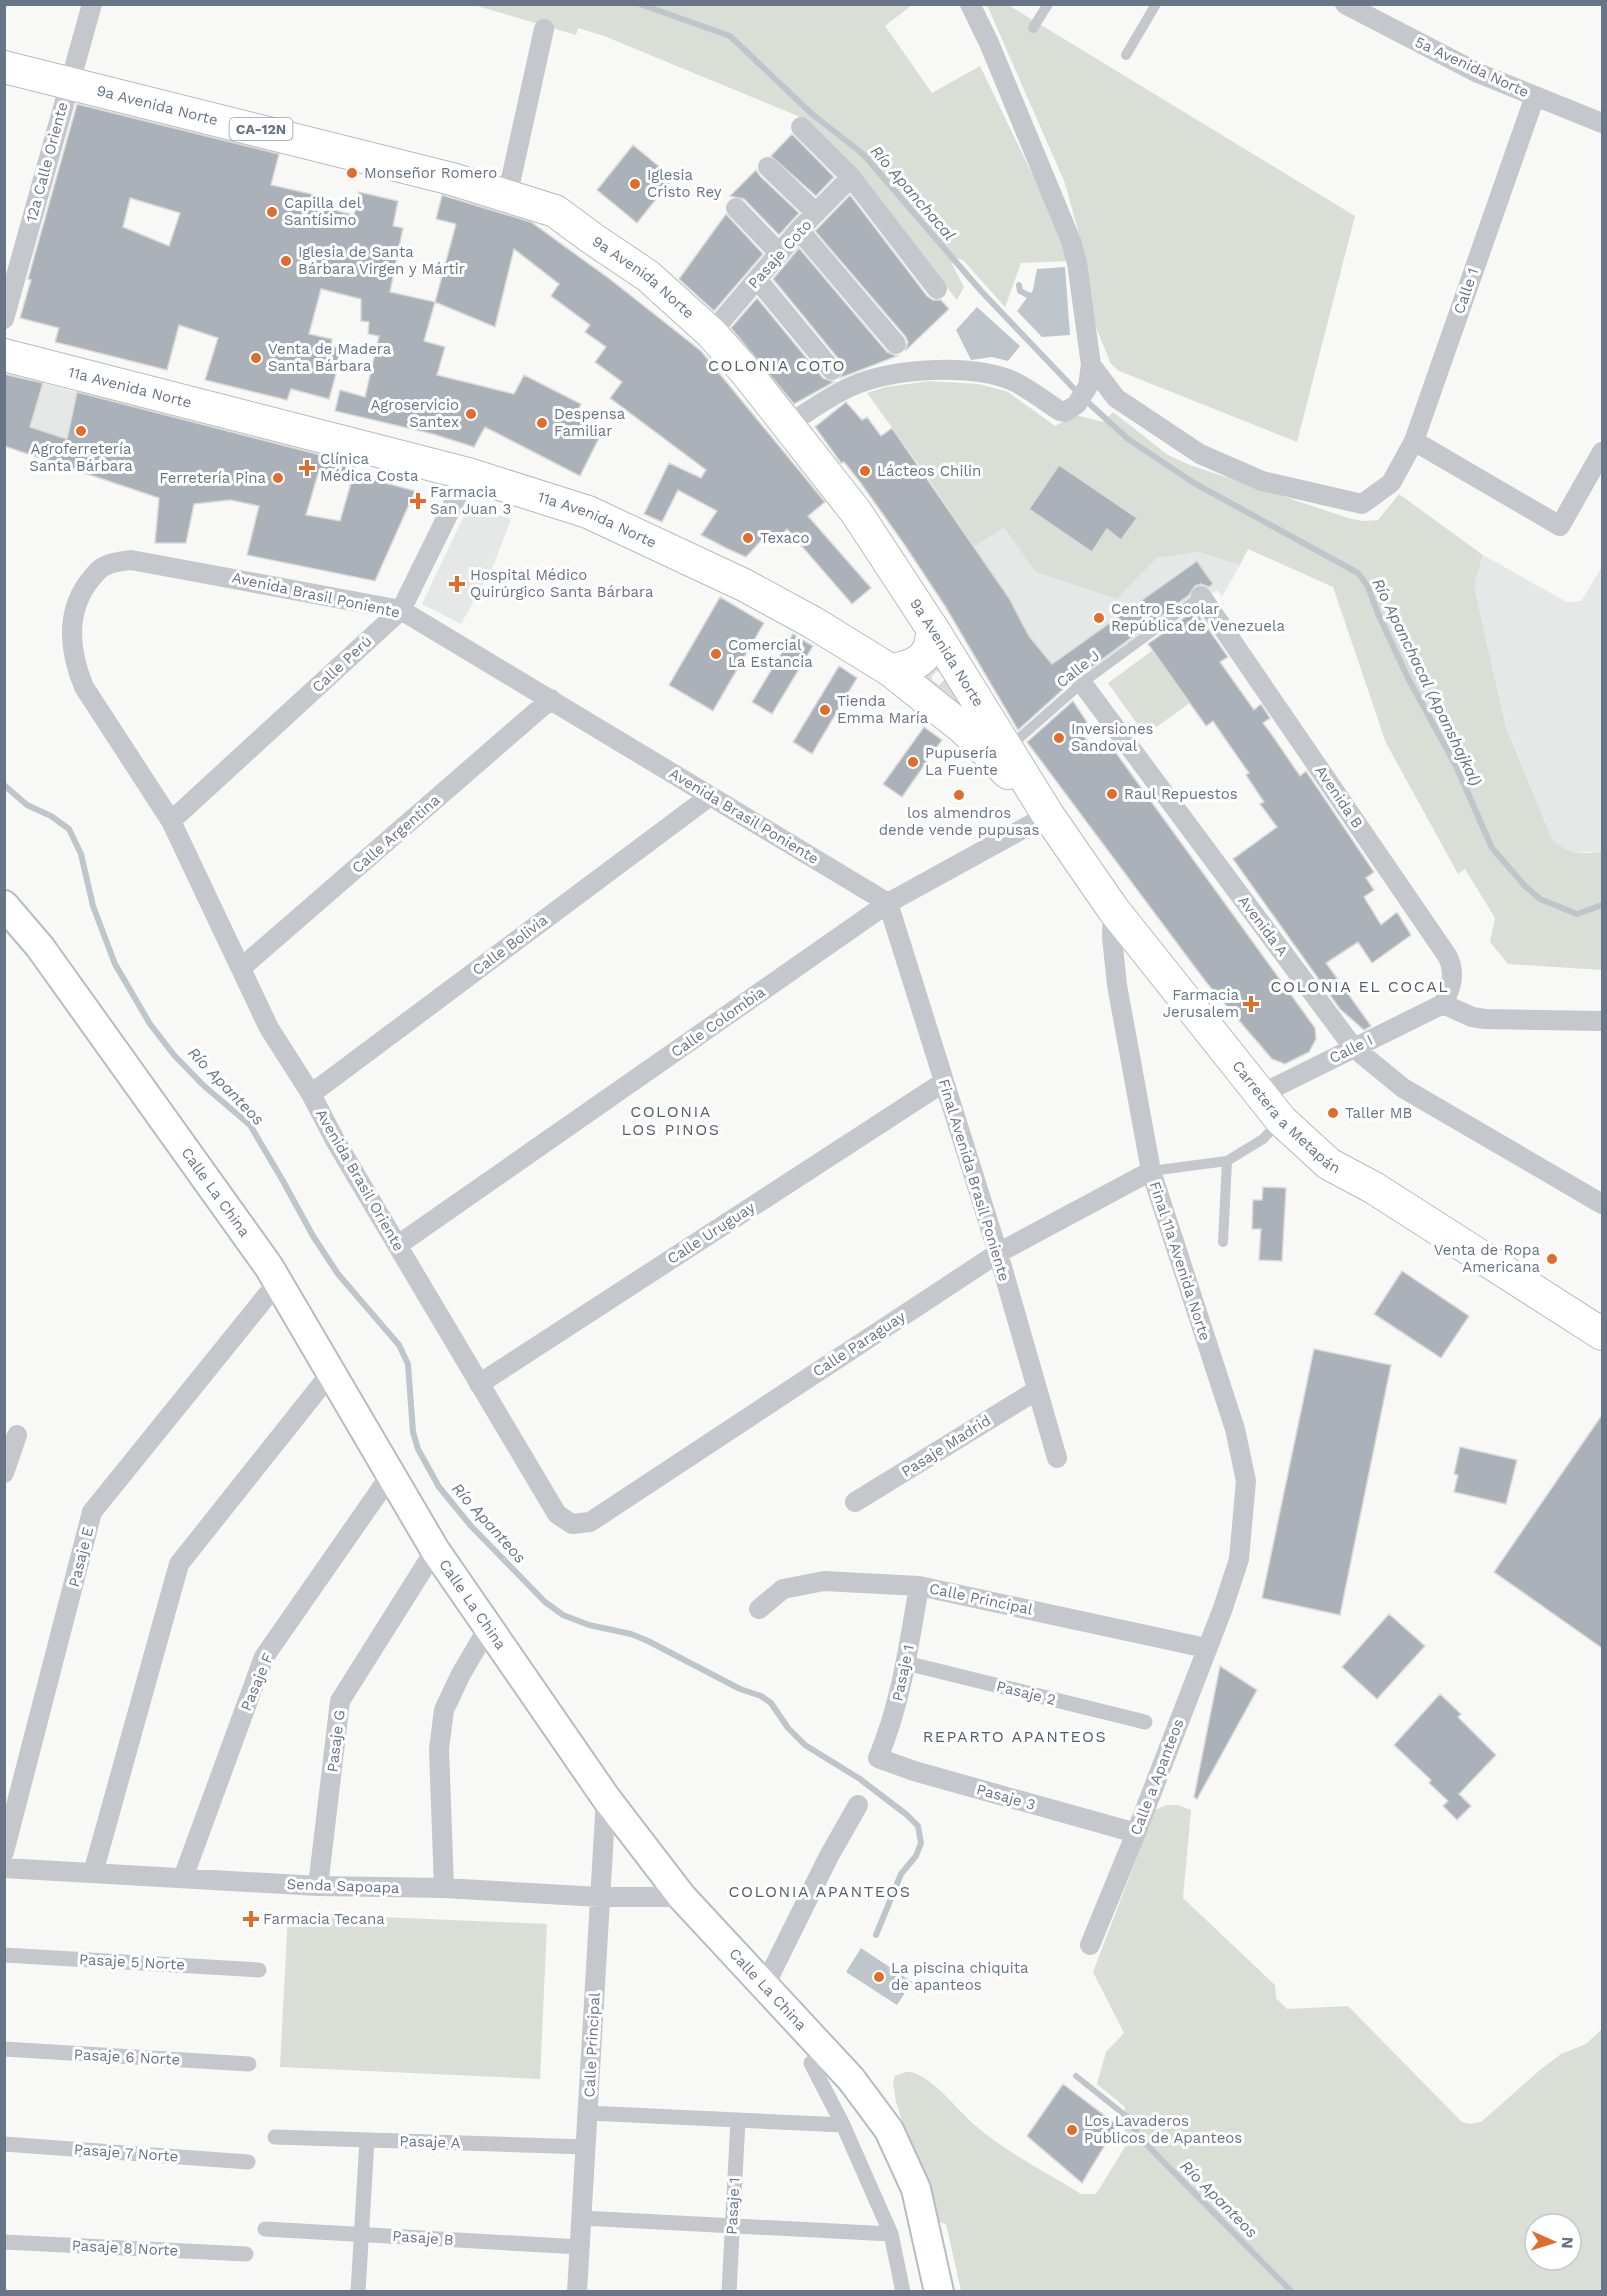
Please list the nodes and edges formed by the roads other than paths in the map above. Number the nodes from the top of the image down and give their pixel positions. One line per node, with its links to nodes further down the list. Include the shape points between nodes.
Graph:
1 (92, 4): 10 (street, 12a Calle Oriente)
2 (970, 4): 27 (street, via 1071,241)
3 (1048, 4): 6 (lane)
4 (1156, 4): 8 (lane)
5 (1345, 5): 11 (street, 5a Avenida Norte, via 1478,73)
6 (1033, 28)
7 (544, 29): 16 (street)
8 (1126, 55)
9 (4, 67): 10 (main road, 9a Avenida Norte)
10 (69, 82): 16 (main road, 9a Avenida Norte / CA-12N, via 452,178); 23 (street, 12a Calle Oriente)
11 (1535, 96): 12 (street, 5a Avenida Norte); 30 (street, Calle 1)
12 (1602, 123)
13 (801, 127): 15 (street)
14 (768, 166): 18 (street)
15 (851, 177): 18 (street, Pasaje Coto); 22 (street)
16 (504, 196): 24 (main road, 9a Avenida Norte / CA-12N, via 555,211 648,276)
17 (736, 208): 20 (street)
18 (816, 213): 19 (street, Pasaje Coto)
19 (799, 230): 20 (street, Pasaje Coto); 25 (street)
20 (779, 253): 21 (street, Pasaje Coto)
21 (757, 279): 24 (street, Pasaje Coto); 28 (street)
22 (937, 289)
23 (4, 319)
24 (711, 333): 29 (main road, 9a Avenida Norte)
25 (896, 344)
26 (4, 355): 32 (main road, 11a Avenida Norte)
27 (1090, 365): 29 (street, via 1088,386 1077,404 1065,412 1008,379 950,369 858,384); 30 (street, Calle 1, via 1116,398 1190,448 1262,481 1362,504 1390,483)
28 (832, 370)
29 (787, 425): 35 (main road, 9a Avenida Norte, via 856,512)
30 (1414, 441): 31 (street, via 1560,526)
31 (1602, 452)
32 (468, 474): 34 (street, Calle Perú); 36 (main road, 11a Avenida Norte, via 598,517 744,585)
33 (1201, 596): 37 (lane, Calle J); 47 (street, Avenida B, via 1448,957 1453,974)
34 (401, 610): 38 (street, Avenida Brasil Poniente); 42 (street, Calle Perú); 42 (street, Avenida Brasil Poniente, via 131,560 103,567 93,576 80,594 71,621 76,668 84,687)
35 (932, 628): 36 (main road, via 931,644 924,656 911,666); 39 (main road, 9a Avenida Norte)
36 (890, 670): 41 (main road, 11a Avenida Norte, via 964,729)
37 (1082, 683): 39 (lane, Calle J); 49 (street, Avenida A)
38 (551, 699): 40 (street, Avenida Brasil Poniente); 46 (street, Calle Argentina)
39 (1007, 748): 41 (main road, 9a Avenida Norte)
40 (710, 796): 43 (street, Avenida Brasil Poniente); 51 (street, Calle Bolivia)
41 (1048, 815): 43 (street, Calle Colombia); 45 (main road, Carretera a Metapán)
42 (171, 821): 46 (street, Avenida Brasil Oriente)
43 (888, 903): 50 (street, Final Avenida Brasil Poniente); 58 (street, Calle Colombia)
44 (4, 905): 60 (main road, Calle La China, via 40,947)
45 (1113, 909): 52 (main road, Carretera a Metapán); 55 (street, Final 11a Avenida Norte, via 1117,986)
46 (241, 968): 51 (street, Avenida Brasil Oriente, via 269,1028)
47 (1443, 1004): 48 (street, via 1485,1019); 49 (street, Calle I)
48 (1602, 1021)
49 (1353, 1047): 52 (street, Calle I); 56 (street, Avenida A, via 1403,1088)
50 (944, 1082): 59 (street, Final Avenida Brasil Poniente); 63 (street, Calle Uruguay)
51 (311, 1094): 58 (street, Avenida Brasil Oriente)
52 (1260, 1095): 53 (main road, Carretera a Metapán)
53 (1281, 1120): 54 (lane, via 1263,1139); 61 (main road, Carretera a Metapán, via 1329,1164 1374,1188)
54 (1227, 1161): 55 (lane); 57 (lane)
55 (1151, 1171): 59 (street, Calle Paraguay); 74 (street, Final 11a Avenida Norte, via 1235,1428 1246,1481 1239,1559)
56 (1602, 1204)
57 (1223, 1242)
58 (398, 1245): 63 (street, Avenida Brasil Oriente)
59 (998, 1253): 64 (street, Final Avenida Brasil Poniente); 70 (street, Calle Paraguay, via 590,1522)
60 (277, 1283): 62 (main road, Calle La China); 83 (street, Pasaje E, via 92,1512)
61 (1602, 1334)
62 (330, 1374): 68 (main road, Calle La China); 85 (street, via 179,1563)
63 (479, 1384): 70 (street, Avenida Brasil Oriente, via 557,1514)
64 (1036, 1390): 66 (street, Final Avenida Brasil Poniente); 69 (street, Pasaje Madrid)
65 (16, 1435): 67 (street)
66 (1058, 1458)
67 (4, 1473)
68 (390, 1476): 71 (main road, Calle La China); 86 (street, Pasaje F, via 264,1657)
69 (855, 1502)
70 (572, 1524)
71 (435, 1550): 75 (main road, Calle La China); 87 (street, Pasaje G, via 340,1701)
72 (919, 1586): 73 (street, Calle Principal, via 824,1581 783,1589); 76 (street, Calle Principal); 77 (street, Pasaje 1)
73 (759, 1608)
74 (1223, 1608): 76 (street, Calle a Apanteos)
75 (488, 1628): 80 (main road, Calle La China); 88 (street, via 444,1710 439,1749)
76 (1206, 1648): 82 (street, Calle a Apanteos)
77 (906, 1663): 78 (street, Pasaje 2); 79 (street, Pasaje 1)
78 (1145, 1722)
79 (878, 1758): 82 (street, Pasaje 3)
80 (606, 1798): 89 (street, Calle Principal); 90 (main road, Calle La China)
81 (858, 1805): 94 (street)
82 (1136, 1833): 91 (street, Calle a Apanteos)
83 (4, 1852)
84 (4, 1868): 85 (street, Senda Sapoapa)
85 (93, 1873): 86 (street, Senda Sapoapa)
86 (183, 1878): 87 (street, Senda Sapoapa)
87 (318, 1886): 88 (street, Senda Sapoapa)
88 (444, 1888): 89 (street, Senda Sapoapa)
89 (600, 1896): 90 (street, Senda Sapoapa); 98 (street, Calle Principal)
90 (682, 1896): 94 (main road, Calle La China)
91 (1090, 1945)
92 (4, 1955): 93 (street, Pasaje 5 Norte)
93 (259, 1970)
94 (765, 1985): 118 (main road, Calle La China, via 851,2079 889,2130 916,2189)
95 (4, 2049): 97 (street, Pasaje 6 Norte)
96 (811, 2063): 100 (street)
97 (249, 2064)
98 (588, 2114): 99 (street); 104 (street, Calle Principal)
99 (738, 2120): 100 (street); 107 (street, Pasaje 1)
100 (843, 2125): 110 (street)
101 (275, 2137): 102 (street, Pasaje A)
102 (367, 2140): 104 (street, Pasaje A); 109 (street)
103 (4, 2144): 105 (street, Pasaje 7 Norte)
104 (586, 2147): 106 (street, Calle Principal)
105 (248, 2162)
106 (582, 2218): 107 (street); 112 (street, Calle Principal)
107 (731, 2225): 110 (street); 116 (street, Pasaje 1)
108 (266, 2229): 109 (street, Pasaje B)
109 (363, 2234): 112 (street, Pasaje B); 114 (street)
110 (891, 2234): 117 (street)
111 (4, 2242): 113 (street, Pasaje 8 Norte)
112 (580, 2247): 115 (street, Calle Principal)
113 (246, 2254)
114 (358, 2292)
115 (577, 2292)
116 (729, 2292)
117 (903, 2292)
118 (939, 2292)

